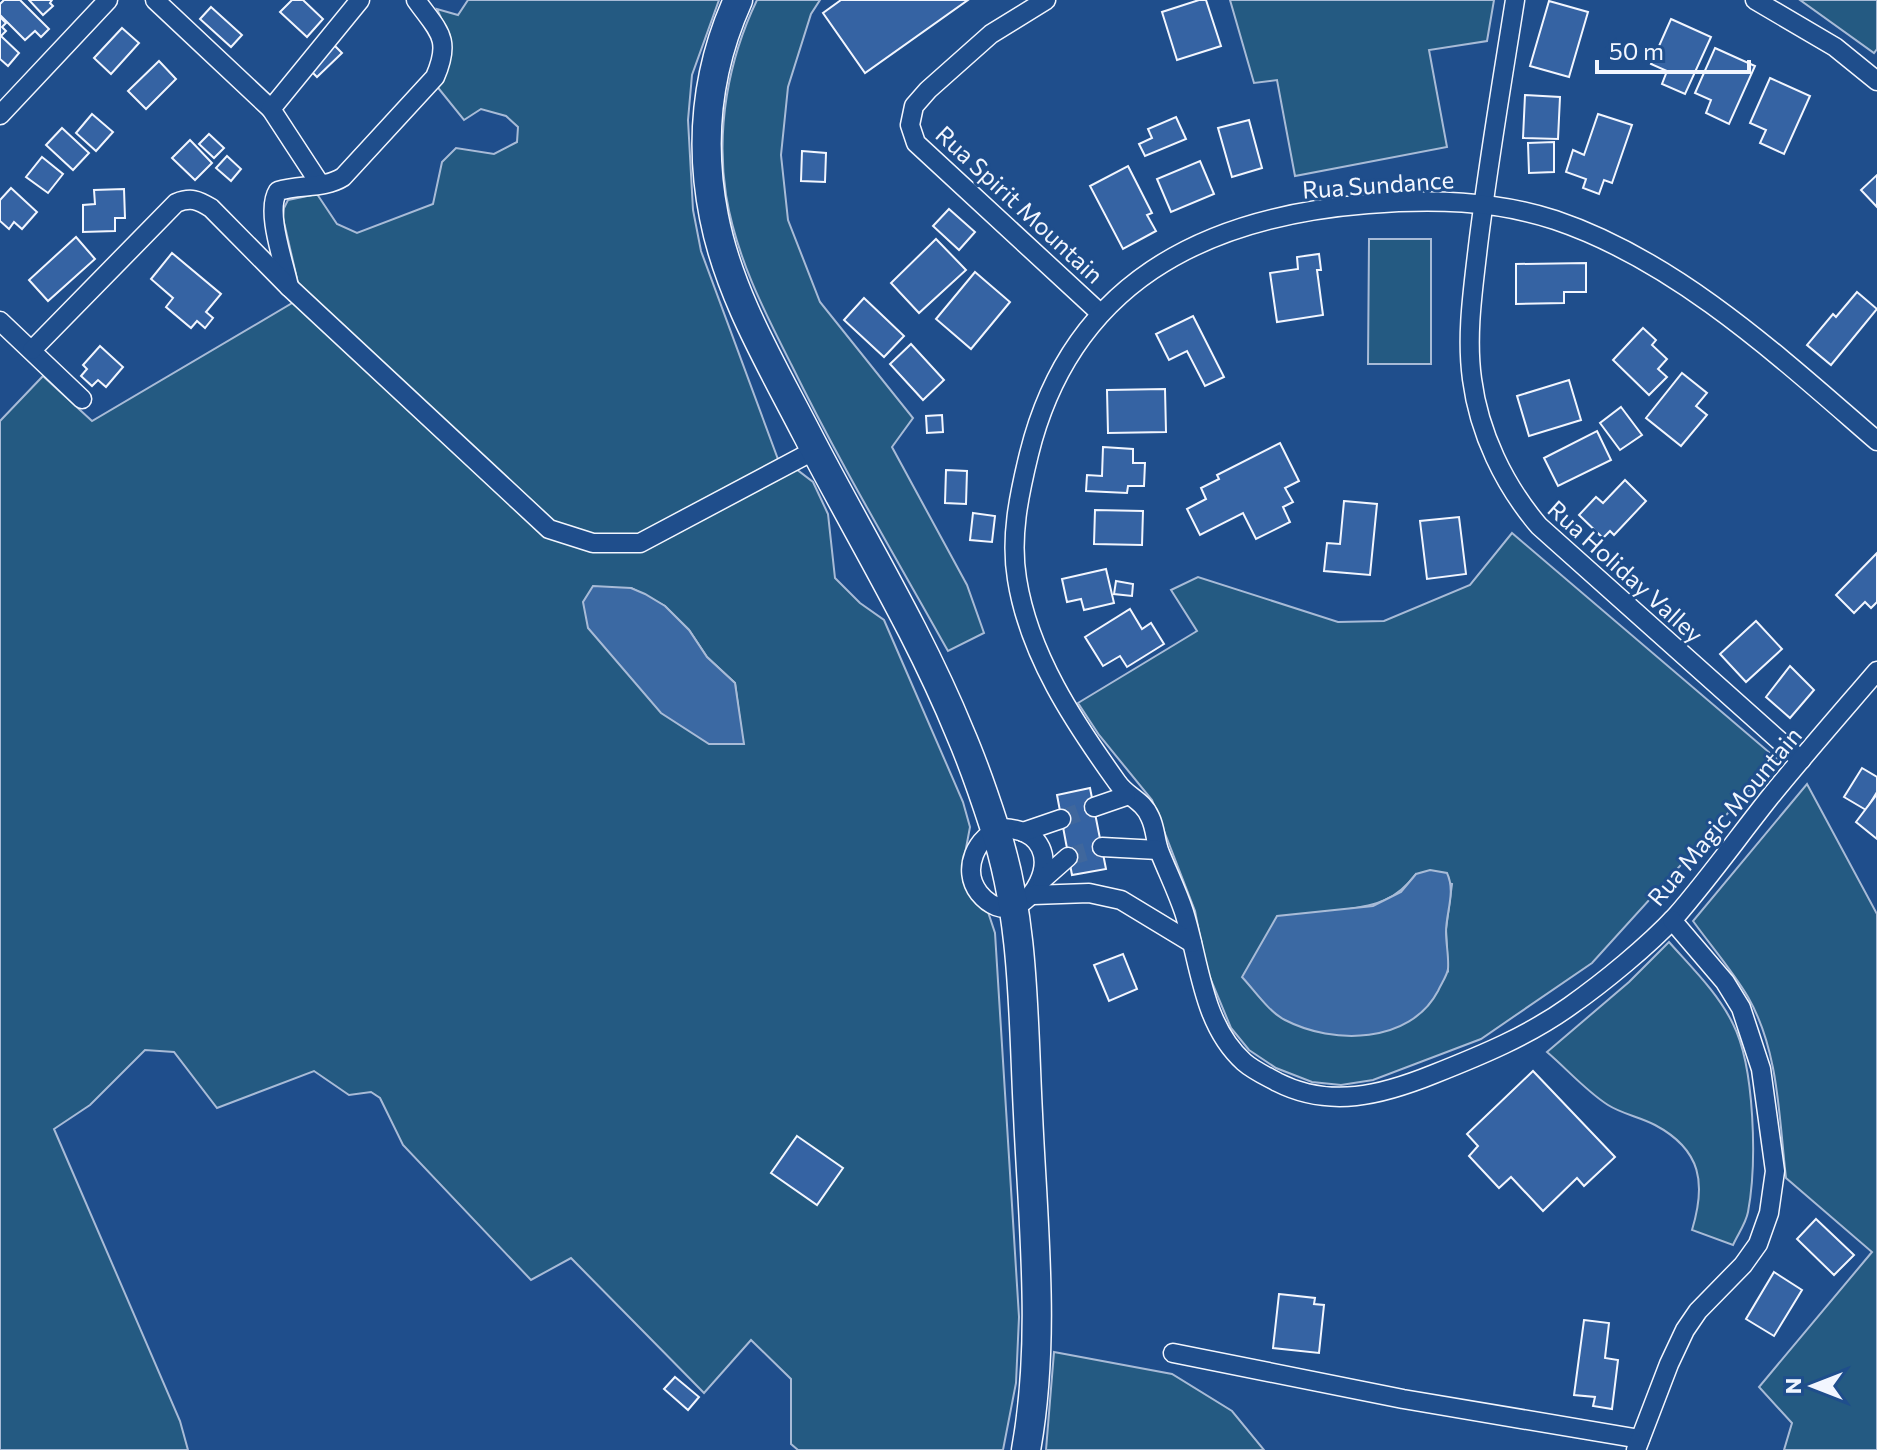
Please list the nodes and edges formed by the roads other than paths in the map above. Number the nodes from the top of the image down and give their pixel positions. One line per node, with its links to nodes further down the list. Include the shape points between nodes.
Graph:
1 (108, 0): 11 (street)
2 (155, 0): 10 (street)
3 (360, 0): 10 (street)
4 (416, 0): 12 (street, via 442,37 443,57 435,77 343,177)
5 (738, 0): 20 (main road, via 708,97 713,216 736,291)
6 (1046, 0): 15 (street, Rua Spirit Mountain, via 991,34 928,90 914,106 910,125 916,143)
7 (1515, 0): 13 (street, Rua Holiday Valley)
8 (1755, 0): 9 (street, via 1835,47)
9 (1877, 81)
10 (271, 109): 12 (street)
11 (0, 115)
12 (320, 184): 14 (street, via 278,191 273,200)
13 (1483, 203): 15 (street, Rua Sundance, via 1378,203 1263,220 1220,234 1156,266); 19 (street, Rua Sundance, via 1556,220 1645,260 1724,314); 22 (street, Rua Holiday Valley, via 1471,304 1472,379 1501,471 1539,526)
14 (289, 287): 17 (street, via 211,208 187,198 176,203); 20 (street, via 549,529 571,538 640,543)
15 (1100, 313): 23 (street, Rua Sundance, via 1054,379 1038,418 1020,494 1016,574 1033,636 1053,681)
16 (0, 321): 17 (street)
17 (32, 350): 18 (street)
18 (82, 399)
19 (1877, 441)
20 (815, 450): 26 (main road)
21 (1877, 671): 22 (street, Rua Magic Mountain)
22 (1801, 760): 31 (street, Rua Magic Mountain)
23 (1126, 796): 24 (street); 28 (street, Rua Sundance, via 1139,800 1149,812)
24 (1094, 807)
25 (1061, 819): 26 (street)
26 (1009, 831): 30 (main road); 30 (street, via 1039,847 1044,863)
27 (1102, 847): 28 (street)
28 (1158, 850): 32 (street, Rua Magic Mountain, via 1174,882)
29 (1068, 857): 30 (street)
30 (1029, 894): 32 (street, via 1089,893 1121,900); 35 (main road, via 1024,1036 1037,1321)
31 (1672, 920): 32 (street, Rua Magic Mountain, via 1613,974 1532,1031 1398,1089 1344,1098 1313,1096 1247,1065 1215,1022); 34 (street, via 1741,1008 1761,1069 1775,1171 1758,1244 1685,1330)
32 (1192, 943)
33 (1173, 1353): 34 (street)
34 (1638, 1444)
35 (1026, 1450)

